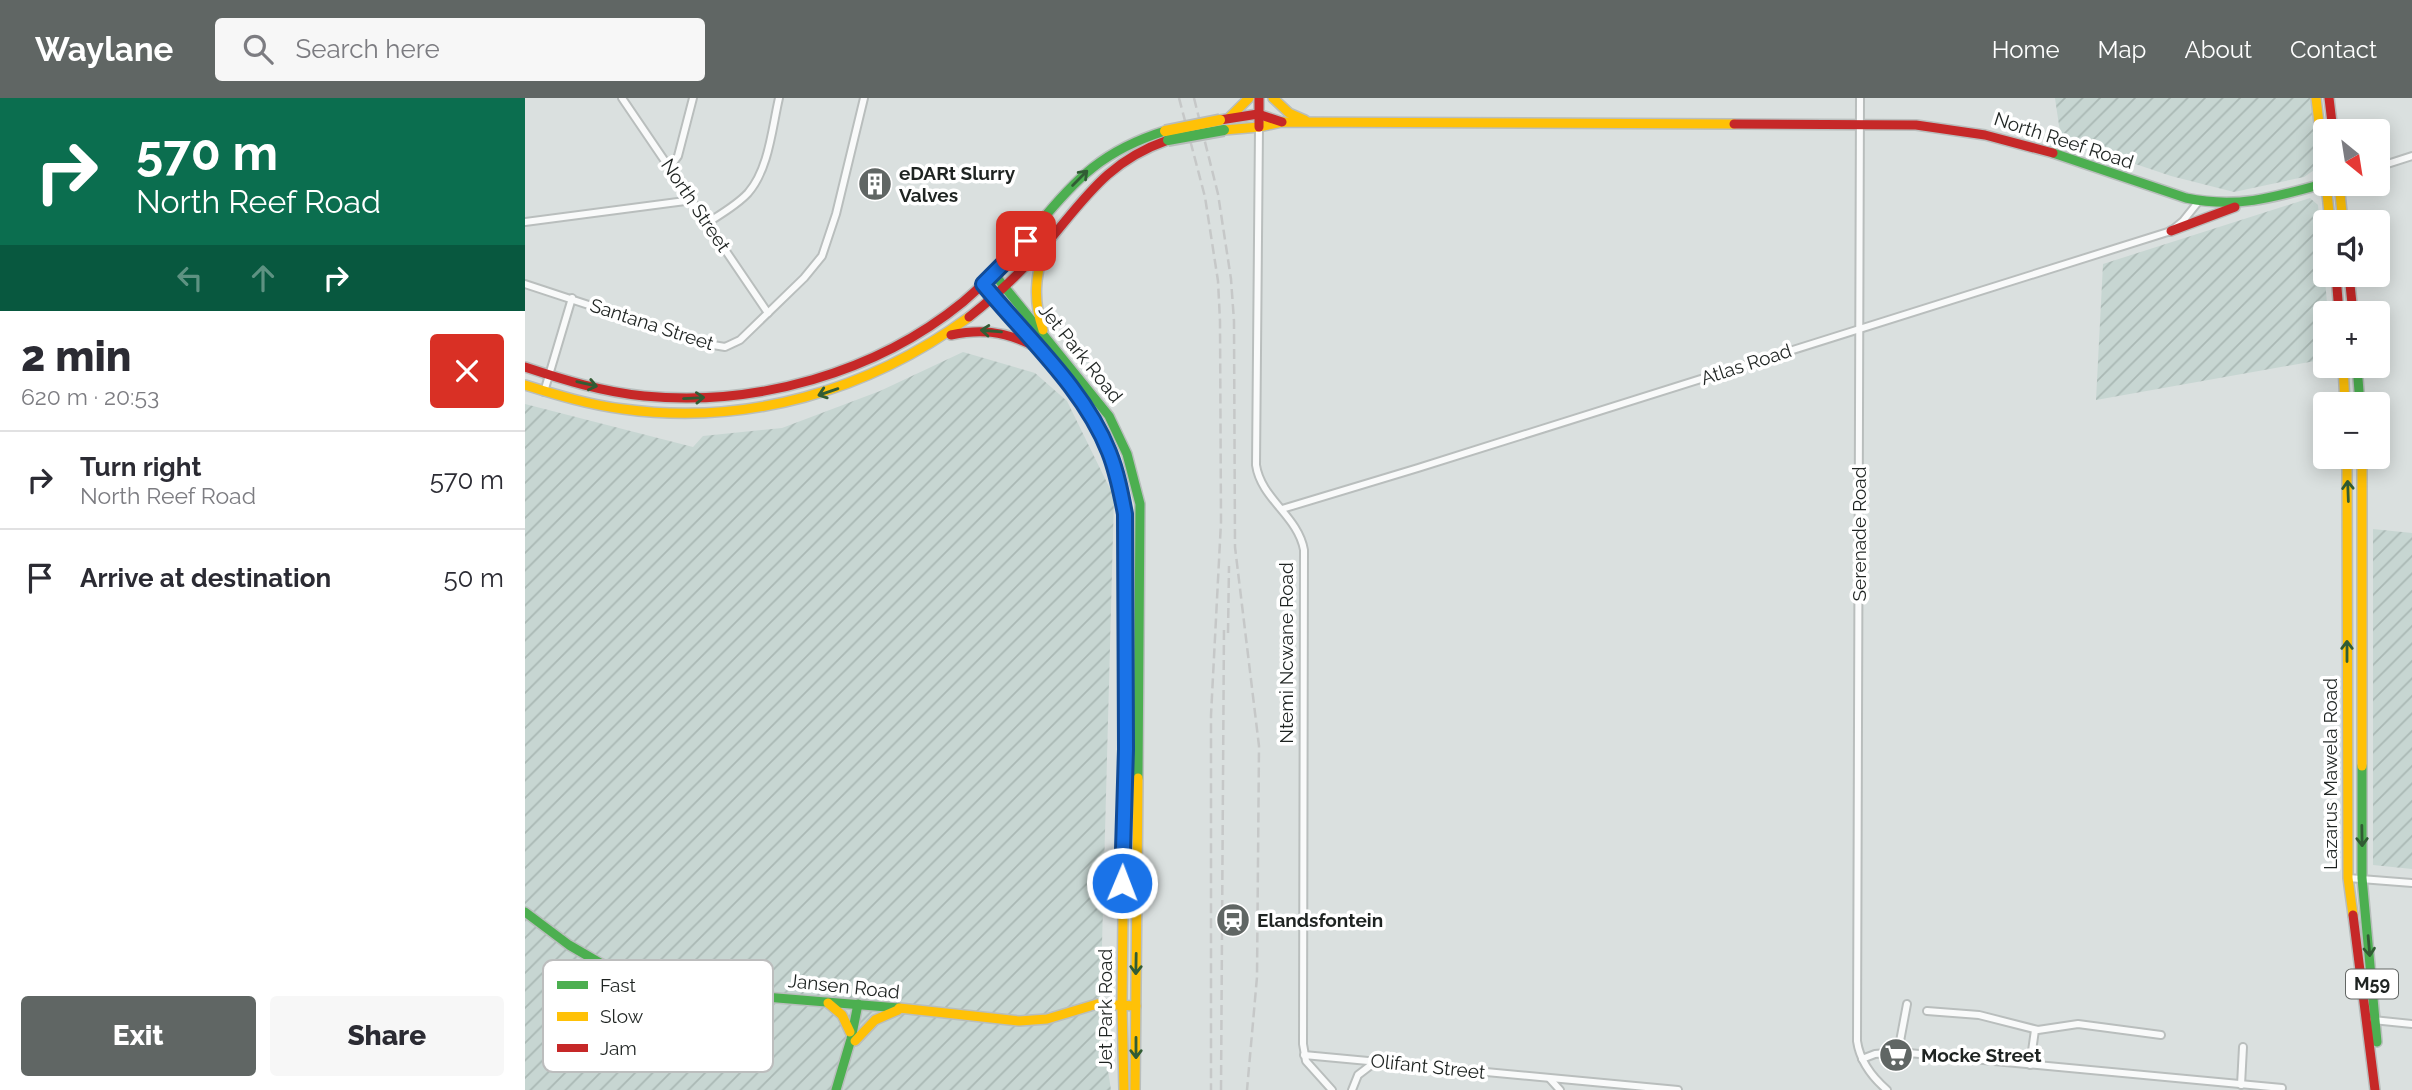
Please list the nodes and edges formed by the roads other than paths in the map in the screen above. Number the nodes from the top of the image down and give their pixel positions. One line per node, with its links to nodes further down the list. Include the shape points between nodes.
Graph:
1 (622, 98): 24 (street, North Street)
2 (693, 98): 24 (street, via 678,156)
3 (779, 98): 30 (street, via 754,185)
4 (865, 98): 39 (street, Santana Street, via 827,244 814,267)
5 (1249, 98): 17 (main road)
6 (1259, 98): 12 (main road, Ntemi Ncwane Road)
7 (1273, 98): 18 (main road, via 1289,113)
8 (1860, 98): 19 (street, Serenade Road)
9 (2316, 98): 13 (main road)
10 (2329, 98): 11 (main road)
11 (2331, 113): 13 (main road); 15 (main road)
12 (1258, 114): 16 (main road, North Reef Road); 17 (main road, North Reef Road); 20 (main road, Ntemi Ncwane Road)
13 (2318, 115): 14 (main road)
14 (2318, 119)
15 (2332, 119)
16 (1282, 122): 18 (main road, North Reef Road); 20 (main road, North Reef Road)
17 (1224, 123): 20 (main road, North Reef Road); 21 (main road, North Reef Road, bridge)
18 (1312, 123): 19 (main road, North Reef Road)
19 (1860, 124): 27 (main road, North Reef Road, via 1979,132); 40 (street, Serenade Road)
20 (1259, 127): 50 (street, Ntemi Ncwane Road, via 1256,465 1263,485)
21 (1166, 135): 32 (main road, North Reef Road, via 1100,180); 33 (main road, North Reef Road, one-way to 21, via 1099,161 1133,142)
22 (2412, 156): 23 (street)
23 (2391, 163)
24 (670, 167): 26 (street, North Street)
25 (2313, 186): 28 (main road, North Reef Road)
26 (692, 200): 29 (street); 30 (street, North Street)
27 (2199, 201): 28 (main road, North Reef Road); 31 (street, Atlas Road)
28 (2241, 205): 31 (main road)
29 (525, 222)
30 (707, 223): 39 (street, North Street)
31 (2171, 231): 40 (street, Atlas Road)
32 (1048, 241): 36 (main road, North Reef Road); 42 (main road, via 1034,288)
33 (994, 274): 35 (main road, North Reef Road); 36 (main road, Jet Park Road)
34 (525, 284): 38 (street, Santana Street)
35 (983, 284): 37 (main road, Jet Park Road); 45 (main road, one-way to 35, via 634,395 680,398 779,389 876,356 921,332)
36 (1004, 287): 37 (main road, North Reef Road); 42 (main road, Jet Park Road)
37 (993, 297): 41 (main road); 43 (main road, Jet Park Road)
38 (572, 298): 39 (street, Santana Street, via 717,347 740,340); 45 (street)
39 (768, 313)
40 (1860, 328): 50 (street, Atlas Road); 72 (street, Serenade Road, via 1857,1041)
41 (945, 336): 43 (main road, one-way to 41, via 990,330); 47 (main road, one-way to 47, via 853,383 757,410 656,415)
42 (1047, 338): 60 (main road, Jet Park Road, one-way to 60, via 1117,428 1140,504)
43 (1035, 347): 61 (main road, Jet Park Road, via 1097,426 1116,473 1125,514)
44 (525, 367): 45 (main road)
45 (547, 375): 47 (street)
46 (525, 385): 47 (main road)
47 (544, 392)
48 (2347, 469): 51 (main road, Lazarus Mawela Road / M59, one-way to 48)
49 (2362, 469): 52 (main road, Lazarus Mawela Road / M59, one-way to 52)
50 (1282, 509): 71 (street, Ntemi Ncwane Road, via 1300,534 1304,557)
51 (2348, 878): 52 (street); 64 (main road, Lazarus Mawela Road / M59)
52 (2362, 878): 53 (street); 64 (main road, Lazarus Mawela Road / M59, one-way to 64)
53 (2412, 883)
54 (525, 912): 55 (main road, Jansen Road)
55 (595, 960)
56 (773, 998): 57 (main road, Jansen Road)
57 (827, 1002): 58 (main road, Jansen Road); 68 (main road, via 840,1011)
58 (861, 1004): 62 (main road, Jansen Road); 68 (main road)
59 (1907, 1004): 70 (street)
60 (1136, 1006): 61 (main road, Jansen Road); 81 (main road, Jet Park Road, one-way to 81)
61 (1122, 1007): 62 (main road, Jansen Road, via 1090,1005 1028,1021); 80 (main road, Jet Park Road)
62 (900, 1010): 68 (main road, via 875,1020)
63 (1927, 1011): 66 (street, via 1979,1015)
64 (2371, 1020): 65 (street); 88 (main road, Lazarus Mawela Road / M59); 89 (main road, Lazarus Mawela Road / M59)
65 (2412, 1024)
66 (2035, 1030): 67 (street, via 2078,1024); 74 (street)
67 (2161, 1035)
68 (853, 1040): 79 (main road)
69 (2243, 1047): 77 (street)
70 (1898, 1052): 72 (street); 74 (street)
71 (1304, 1055): 73 (street, Olifant Street); 82 (street)
72 (1862, 1059): 76 (street)
73 (1377, 1061): 75 (street, Olifant Street); 83 (street, via 1358,1075)
74 (2030, 1065): 77 (street)
75 (1549, 1078): 84 (street); 85 (street, Olifant Street)
76 (1881, 1084): 86 (street); 87 (street)
77 (2241, 1085): 78 (street)
78 (2282, 1088)
79 (839, 1090)
80 (1124, 1090)
81 (1135, 1090)
82 (1332, 1090)
83 (1352, 1090)
84 (1560, 1090)
85 (1678, 1090)
86 (1874, 1090)
87 (1887, 1090)
88 (2375, 1090)
89 (2381, 1090)

